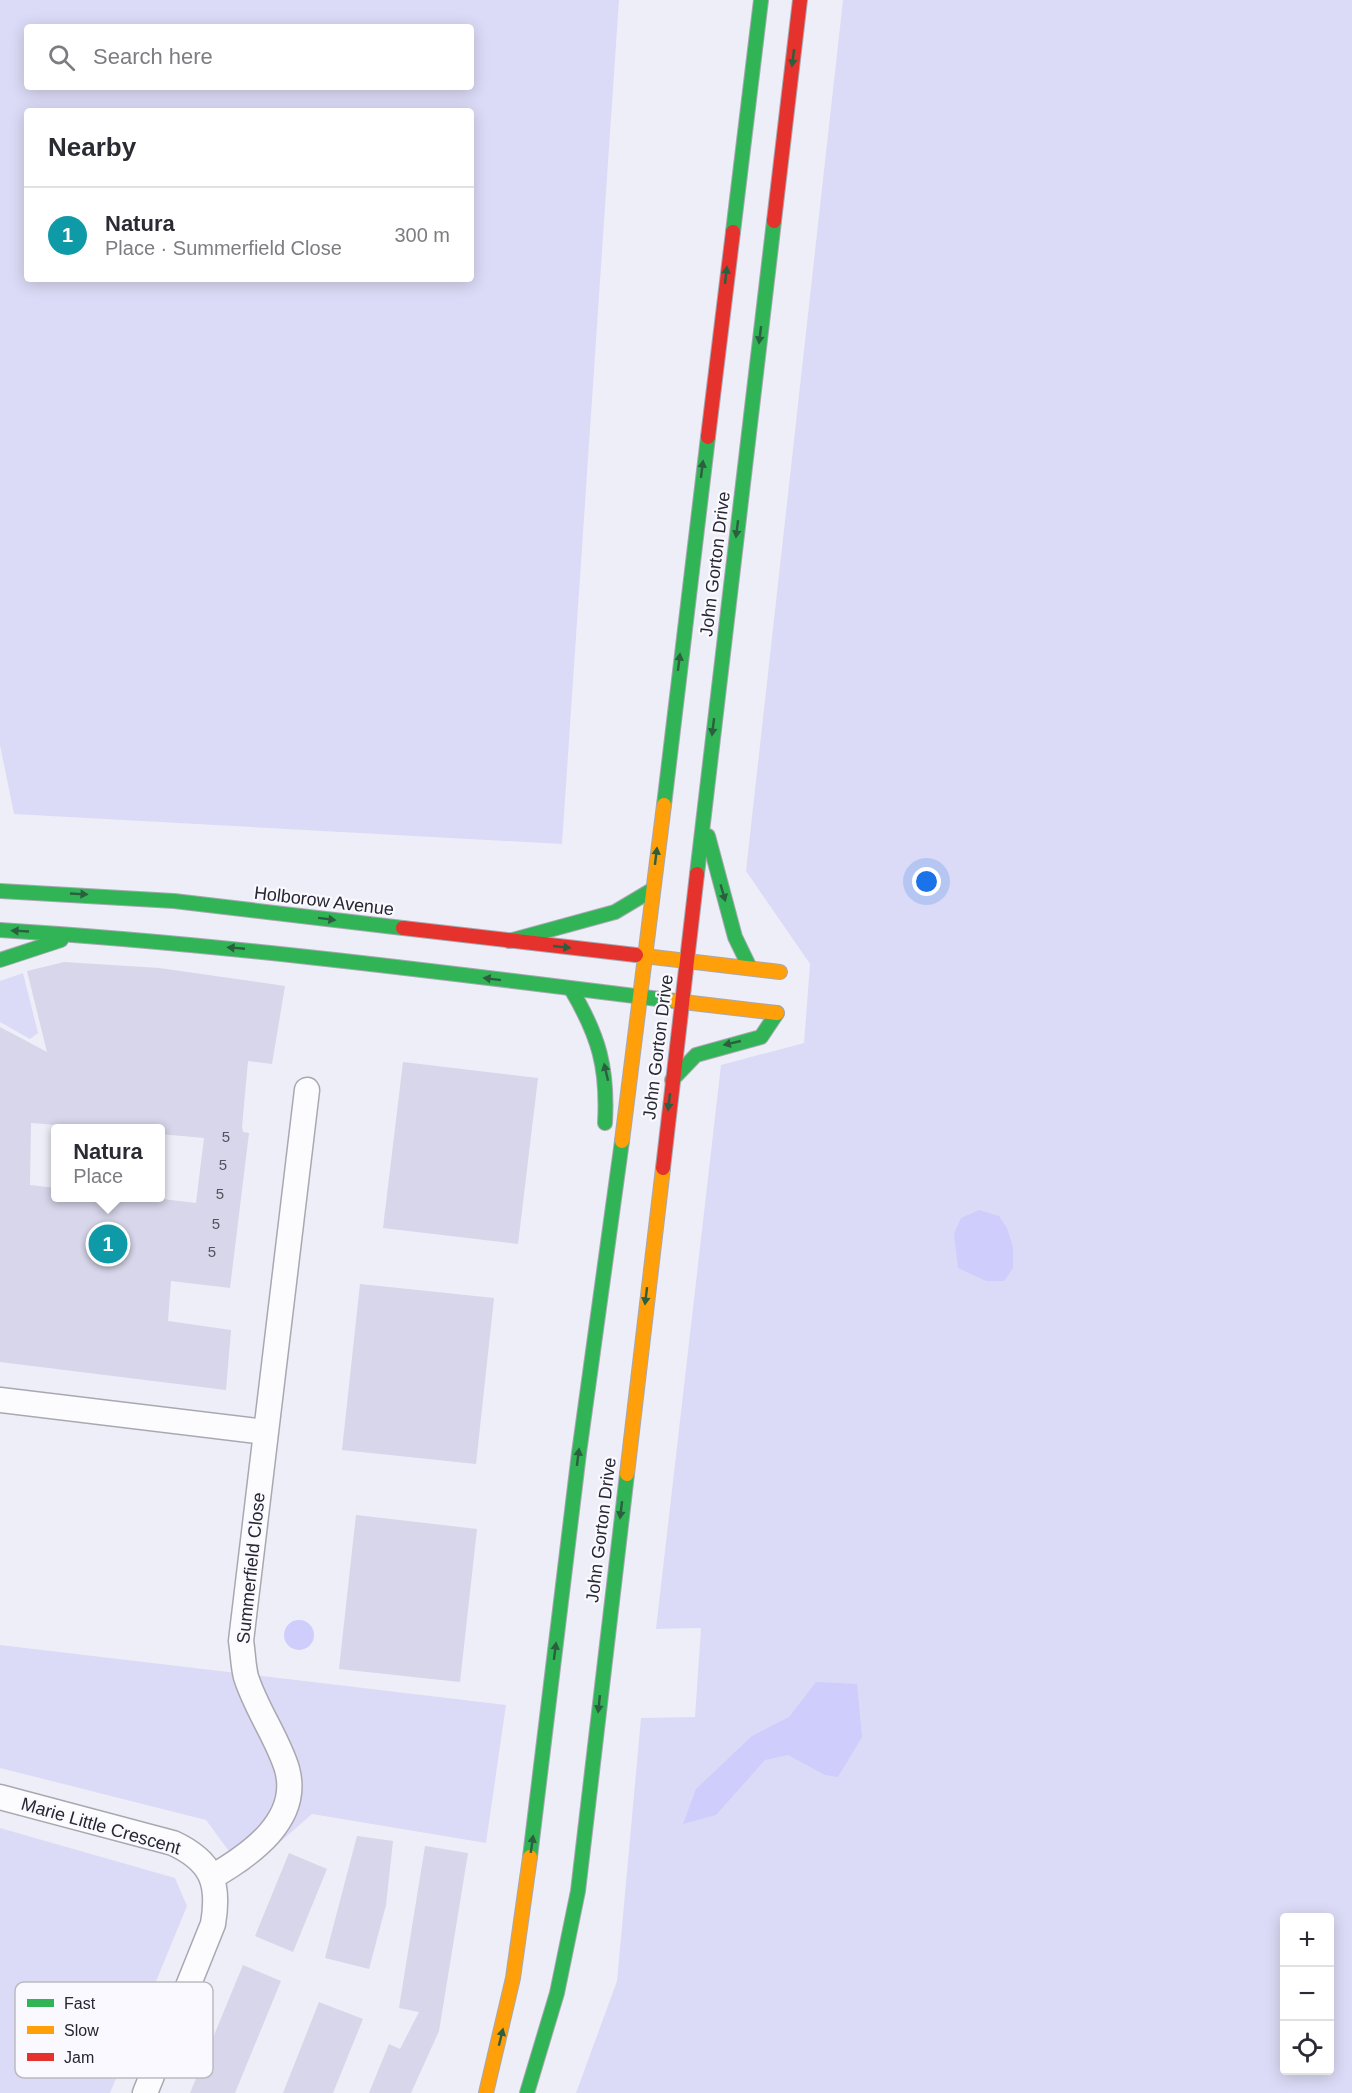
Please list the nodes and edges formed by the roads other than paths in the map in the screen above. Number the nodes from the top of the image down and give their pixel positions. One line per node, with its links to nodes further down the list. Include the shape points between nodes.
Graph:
1 (761, 0): 5 (main road, John Gorton Drive, one-way to 1)
2 (800, 0): 3 (main road, John Gorton Drive, one-way to 3)
3 (703, 816): 11 (main road, John Gorton Drive); 12 (main road, one-way to 12, via 735,937)
4 (3, 888): 8 (main road, Holborow Avenue, one-way to 8, via 174,901)
5 (652, 890): 8 (main road, via 615,912); 9 (main road, John Gorton Drive)
6 (0, 930): 7 (main road, one-way to 6)
7 (80, 934): 10 (main road); 14 (main road, one-way to 7, via 294,953)
8 (508, 941): 9 (main road, Holborow Avenue, one-way to 9)
9 (644, 956): 11 (main road, Holborow Avenue); 15 (main road, John Gorton Drive)
10 (0, 960)
11 (686, 960): 12 (main road, Holborow Avenue); 16 (main road, John Gorton Drive)
12 (750, 968): 13 (main road, Holborow Avenue)
13 (780, 972)
14 (571, 989): 15 (main road); 19 (main road, one-way to 14, via 608,1082 596,1030)
15 (640, 997): 16 (main road); 21 (main road, John Gorton Drive)
16 (681, 1002): 17 (main road, John Gorton Drive); 17 (main road, one-way to 17, via 777,1013 761,1037 696,1054)
17 (672, 1080): 24 (main road, John Gorton Drive, one-way to 24)
18 (307, 1090): 23 (street, Summerfield Close)
19 (603, 1139)
20 (597, 1217): 21 (main road)
21 (603, 1277): 29 (main road, John Gorton Drive, one-way to 21)
22 (0, 1400): 23 (street)
23 (265, 1432): 27 (street, Summerfield Close, via 242,1641 245,1675 287,1769 289,1794 277,1824 242,1859)
24 (603, 1663): 25 (main road); 34 (main road, John Gorton Drive, one-way to 34, via 578,1891 546,2038)
25 (588, 1672)
26 (0, 1797): 27 (street, Marie Little Crescent, via 173,1843 191,1852)
27 (212, 1877): 30 (street, via 217,1900 213,1924)
28 (527, 1967): 29 (main road)
29 (513, 1978): 33 (main road, John Gorton Drive, one-way to 29)
30 (190, 1982)
31 (151, 2078): 32 (street)
32 (145, 2093)
33 (486, 2093)
34 (527, 2093)

